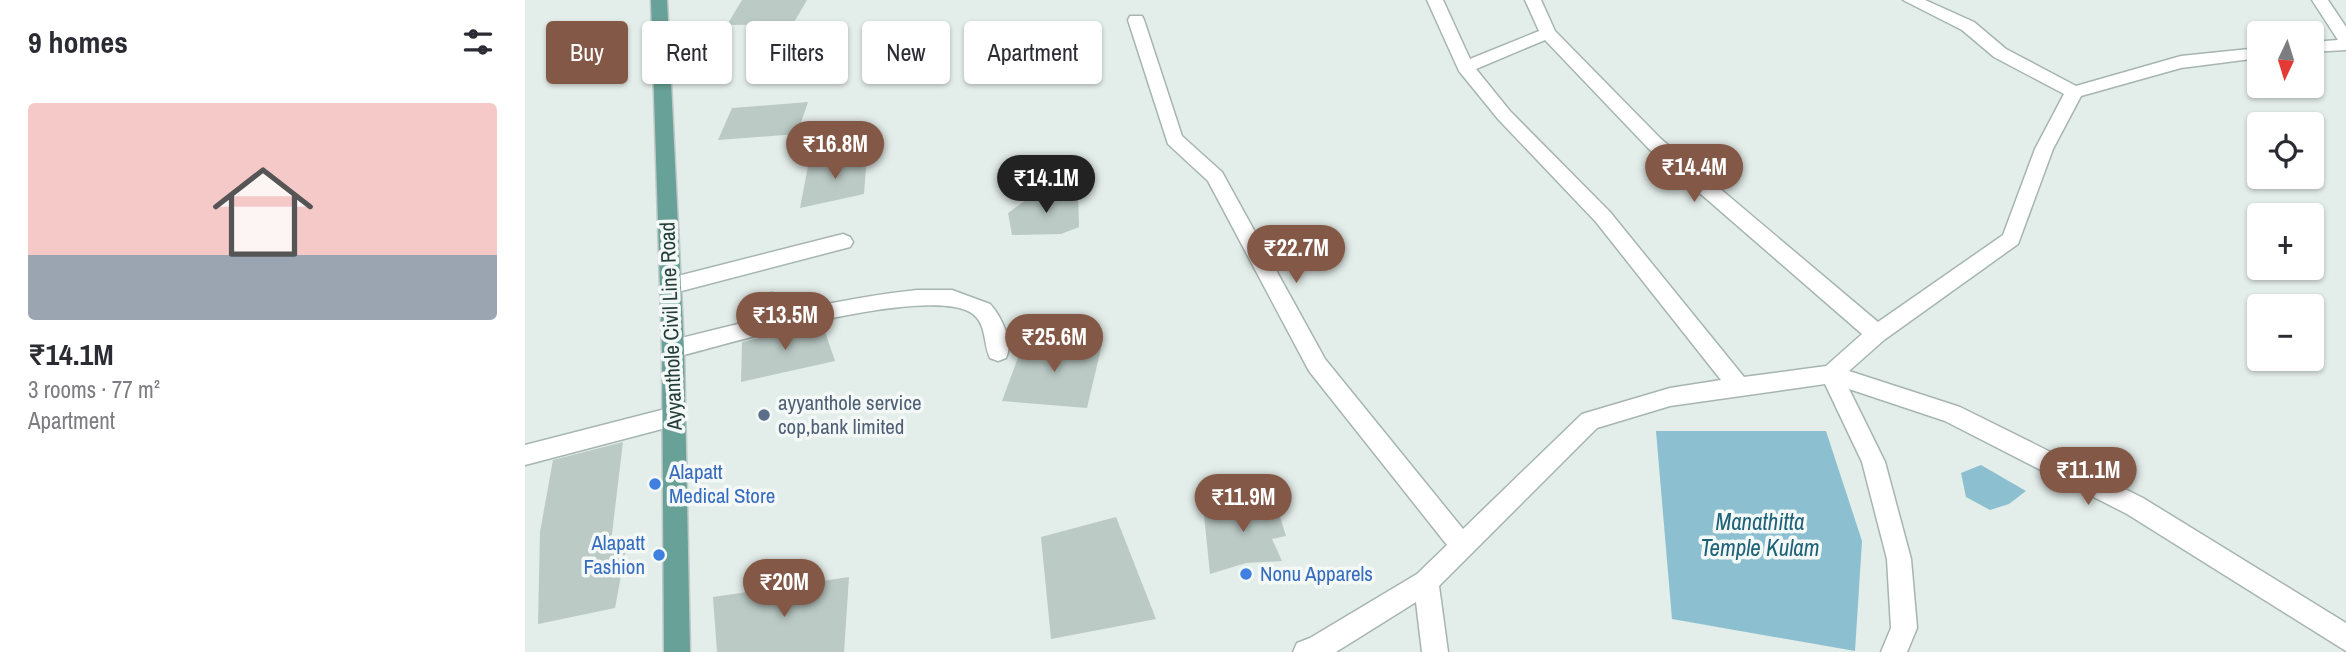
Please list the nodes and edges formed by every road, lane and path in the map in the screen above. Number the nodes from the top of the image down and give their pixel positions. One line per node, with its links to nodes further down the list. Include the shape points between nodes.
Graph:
1 (659, 0): 15 (main road, Ayyanthole Civil Line Road)
2 (1435, 0): 12 (street)
3 (1533, 0): 7 (street)
4 (1911, 0): 13 (street, via 1968,26 2000,53)
5 (2320, 0): 8 (street)
6 (1136, 20): 23 (street, via 1174,139 1215,177 1317,365)
7 (1548, 33): 12 (street); 16 (street, via 1655,144)
8 (2346, 40)
9 (2346, 46): 10 (street)
10 (2324, 47)
11 (2247, 54): 13 (street, via 2181,62)
12 (1465, 67): 20 (street, via 1504,115 1603,217)
13 (2074, 92): 16 (street, via 2044,149 2011,239)
14 (843, 242): 15 (street)
15 (670, 286): 17 (main road, Ayyanthole Civil Line Road)
16 (1877, 334): 19 (street)
17 (673, 349): 18 (street, via 834,310 887,300 941,298 976,305 994,324); 21 (main road, Ayyanthole Civil Line Road)
18 (999, 352)
19 (1831, 374): 20 (street); 25 (street, via 1952,414 2135,506); 29 (street, via 1873,462 1899,559 1903,628)
20 (1740, 388): 23 (street, via 1670,397 1590,421)
21 (673, 417): 22 (street); 26 (main road, Ayyanthole Civil Line Road)
22 (525, 455)
23 (1463, 547): 24 (street)
24 (1426, 582): 27 (street); 28 (street)
25 (2346, 638)
26 (673, 652)
27 (1305, 652)
28 (1435, 652)
29 (1894, 652)

